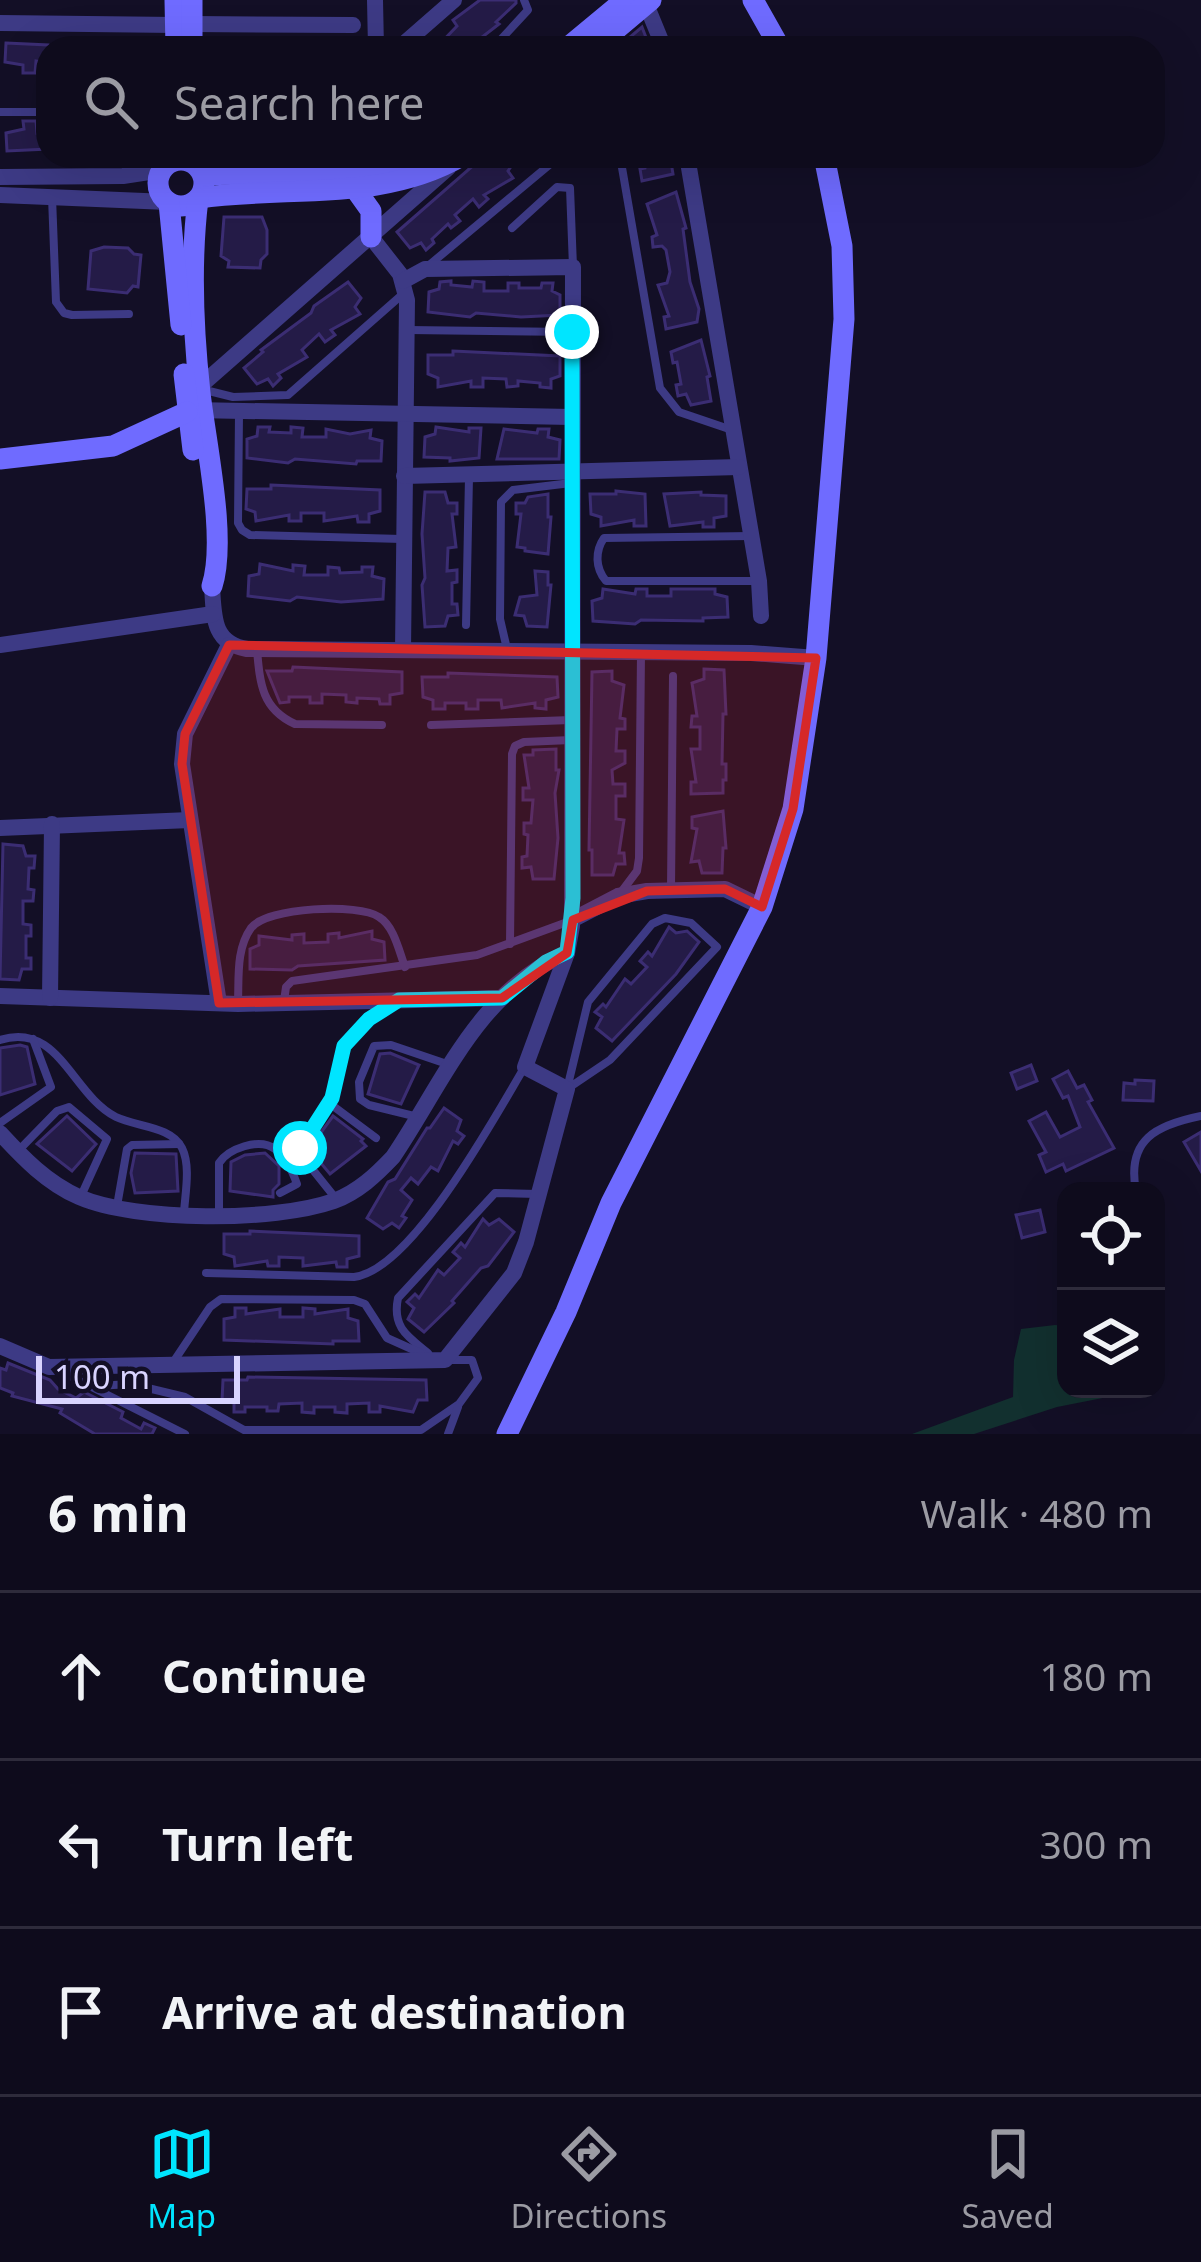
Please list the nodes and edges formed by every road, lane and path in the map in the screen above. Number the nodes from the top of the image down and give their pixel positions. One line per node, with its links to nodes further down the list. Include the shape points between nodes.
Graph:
1 (176, 0): 10 (street)
2 (191, 0): 10 (street)
3 (375, 0): 11 (street)
4 (454, 0): 12 (street)
5 (524, 0): 13 (lane, via 528,10)
6 (641, 1): 14 (street); 15 (street); 16 (street)
7 (756, 3): 17 (street)
8 (0, 23): 10 (street)
9 (353, 25): 10 (street)
10 (181, 32)
11 (376, 36)
12 (413, 36)
13 (504, 36)
14 (586, 36)
15 (606, 36)
16 (657, 36)
17 (774, 36)
18 (0, 112): 19 (lane)
19 (36, 112)
20 (149, 168): 29 (street, via 123,176)
21 (164, 168): 34 (street, via 158,188)
22 (323, 168): 30 (street)
23 (435, 168): 31 (street)
24 (449, 168): 36 (street)
25 (546, 168): 38 (lane)
26 (622, 168): 47 (lane, via 660,388 679,412)
27 (689, 168): 47 (street)
28 (826, 168): 67 (street, via 845,289)
29 (0, 177)
30 (199, 179): 31 (street, via 250,192); 34 (street, via 184,206); 43 (street)
31 (356, 190): 36 (street, via 370,211)
32 (0, 195): 33 (street)
33 (52, 196): 34 (street); 40 (lane, via 56,302 72,315)
34 (168, 203): 43 (street)
35 (512, 228): 37 (lane, via 557,187 570,188)
36 (371, 237): 39 (street); 43 (street)
37 (573, 268): 38 (street); 42 (street)
38 (424, 269): 39 (street)
39 (404, 286): 41 (street); 43 (lane, via 296,391)
40 (129, 314)
41 (406, 330): 42 (lane); 45 (street)
42 (572, 332): 46 (street)
43 (197, 399): 44 (street); 48 (street, via 113,446); 56 (street, via 214,512)
44 (239, 412): 45 (street); 54 (lane, via 242,530)
45 (405, 417): 46 (street); 51 (street)
46 (571, 418): 52 (street)
47 (732, 430): 49 (street)
48 (0, 459)
49 (739, 467): 52 (street); 53 (street)
50 (469, 474): 51 (street); 52 (street); 59 (lane)
51 (404, 476): 54 (street)
52 (571, 476): 64 (lane, via 514,490 501,502 500,619); 65 (street)
53 (751, 536): 55 (street); 55 (lane, via 604,538 597,563 606,580)
54 (404, 539): 63 (street)
55 (759, 581): 58 (street)
56 (212, 586): 57 (street)
57 (213, 614): 60 (street); 61 (street)
58 (761, 616)
59 (466, 625)
60 (0, 645)
61 (229, 645): 62 (street); 73 (street, via 185,734)
62 (256, 649): 63 (street); 70 (lane, via 261,688 283,718)
63 (403, 650): 64 (street)
64 (508, 651): 65 (street)
65 (570, 652): 66 (street); 69 (street)
66 (640, 652): 67 (street); 77 (lane, via 639,858)
67 (816, 658): 78 (street, via 798,788)
68 (673, 676): 76 (lane)
69 (571, 720): 71 (lane); 72 (street)
70 (382, 724)
71 (430, 725)
72 (571, 740): 79 (street); 80 (lane, via 524,742 512,754)
73 (190, 820): 74 (street); 88 (street)
74 (52, 824): 75 (street); 84 (street)
75 (0, 828)
76 (671, 891): 77 (street); 78 (street, via 725,889)
77 (618, 896): 79 (street)
78 (762, 907): 119 (street, via 625,1175)
79 (572, 920): 80 (lane); 81 (street)
80 (510, 944): 82 (lane)
81 (567, 952): 85 (street); 92 (street)
82 (405, 968): 87 (lane, via 292,981); 88 (lane, via 377,915 287,910 254,923)
83 (0, 996): 84 (street)
84 (50, 998): 88 (street)
85 (502, 998): 86 (street); 91 (street)
86 (399, 1000): 87 (street); 94 (lane, via 344,1046)
87 (284, 1003): 88 (street)
88 (228, 1004)
89 (33, 1037): 90 (lane); 97 (lane, via 51,1087); 100 (lane, via 111,1114)
90 (0, 1040)
91 (450, 1065): 96 (street); 96 (lane, via 374,1046 360,1099)
92 (524, 1067): 93 (street); 110 (lane, via 463,1168 411,1239 376,1270 354,1277)
93 (567, 1089): 93 (lane, via 595,991 652,923 691,923 717,947 610,1060); 104 (street)
94 (329, 1103): 99 (lane); 106 (lane, via 301,1153)
95 (1201, 1116): 102 (lane, via 1160,1127 1142,1143)
96 (419, 1117): 106 (street, via 376,1175)
97 (0, 1124)
98 (0, 1133): 101 (street)
99 (376, 1138)
100 (181, 1144): 107 (lane, via 128,1149); 108 (lane)
101 (17, 1152): 105 (street); 105 (lane, via 69,1107 107,1139)
102 (1135, 1182)
103 (280, 1193): 109 (lane, via 297,1184 274,1148 231,1151 219,1163)
104 (539, 1195): 112 (street, via 514,1273); 112 (lane, via 495,1193 398,1298 398,1328)
105 (81, 1198): 107 (street)
106 (337, 1200): 109 (street)
107 (117, 1208): 108 (street)
108 (184, 1213): 109 (street)
109 (219, 1215)
110 (206, 1273)
111 (0, 1346): 113 (street)
112 (441, 1360): 114 (street); 114 (lane, via 387,1338 354,1300 234,1296 209,1307); 116 (lane, via 472,1360 478,1378)
113 (49, 1367): 114 (street); 115 (lane)
114 (170, 1367)
115 (96, 1386): 116 (lane, via 158,1389 230,1426 262,1431 421,1430); 117 (lane)
116 (459, 1404): 118 (lane)
117 (185, 1434)
118 (448, 1434)
119 (507, 1434)

